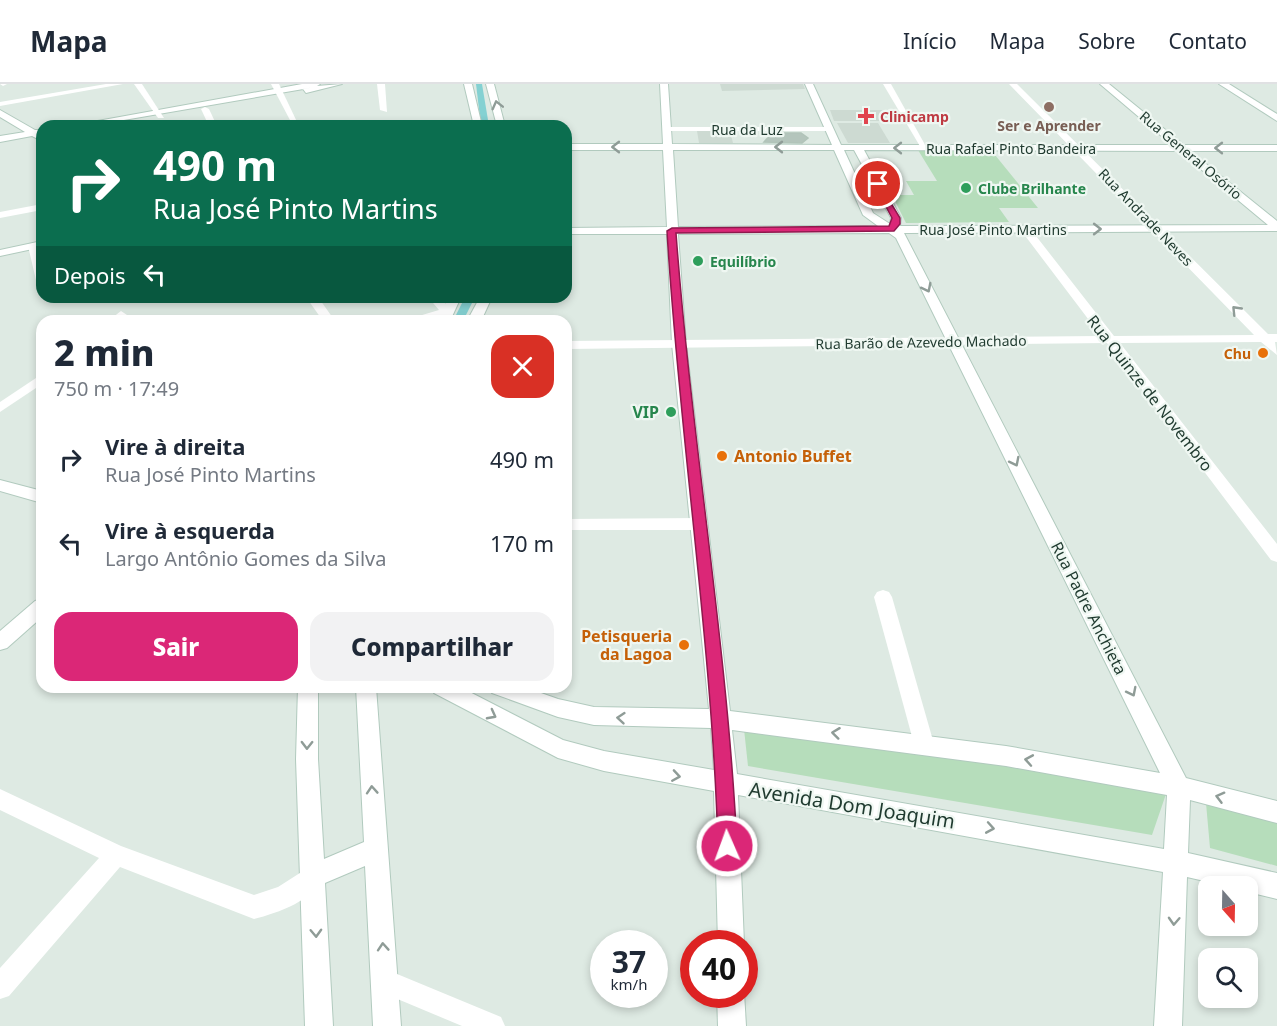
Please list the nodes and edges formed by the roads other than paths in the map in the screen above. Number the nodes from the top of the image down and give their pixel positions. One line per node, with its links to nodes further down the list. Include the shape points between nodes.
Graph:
1 (119, 84): 15 (street)
2 (138, 84): 19 (street)
3 (316, 84): 14 (street)
4 (338, 84): 14 (street)
5 (381, 84): 17 (street)
6 (468, 84): 25 (street)
7 (490, 84): 26 (street, one-way to 7)
8 (664, 84): 27 (street)
9 (809, 84): 28 (street)
10 (887, 84): 38 (street)
11 (1013, 84): 39 (street, Rua Andrade Neves)
12 (1104, 84): 40 (street, Rua General Osório)
13 (1223, 84): 20 (street)
14 (278, 90): 16 (street); 19 (street); 24 (street)
15 (0, 104)
16 (205, 109): 19 (street); 23 (street)
17 (384, 111)
18 (0, 113): 29 (street)
19 (159, 114): 21 (street); 22 (street)
20 (1277, 118)
21 (116, 120)
22 (139, 120)
23 (210, 120)
24 (294, 120)
25 (477, 120)
26 (499, 120)
27 (666, 129): 28 (street, Rua da Luz); 35 (street)
28 (828, 129): 36 (street)
29 (36, 134)
30 (36, 136): 32 (street)
31 (36, 137): 33 (street)
32 (0, 139)
33 (0, 144)
34 (572, 147): 35 (street, Rua Rafael Pinto Bandeira, one-way to 34)
35 (666, 147): 36 (street, Rua Rafael Pinto Bandeira, one-way to 35); 49 (street)
36 (838, 147): 37 (street, Rua Rafael Pinto Bandeira); 44 (street)
37 (858, 148): 38 (street, Rua Rafael Pinto Bandeira, one-way to 37); 44 (street)
38 (925, 148): 39 (street, Rua Rafael Pinto Bandeira)
39 (1078, 148): 40 (street, Rua Rafael Pinto Bandeira); 46 (street, Rua Andrade Neves)
40 (1183, 148): 41 (street, Rua Rafael Pinto Bandeira, one-way to 40); 45 (street, Rua General Osório)
41 (1277, 148)
42 (36, 208): 43 (street)
43 (0, 215)
44 (885, 223): 47 (street, Rua José Pinto Martins); 49 (street, Rua José Pinto Martins); 54 (street, Rua Padre Anchieta, one-way to 54, via 901,236)
45 (1277, 227): 46 (street, Rua José Pinto Martins)
46 (1156, 228): 47 (street, Rua José Pinto Martins, one-way to 46); 52 (street, Rua Andrade Neves, one-way to 46)
47 (1025, 229): 53 (street, Rua Quinze de Novembro)
48 (572, 231): 49 (street, Rua José Pinto Martins)
49 (672, 231): 55 (street)
50 (36, 245): 51 (street)
51 (0, 253)
52 (1270, 338): 53 (street, Rua Barão de Azevedo Machado); 57 (street, Rua Andrade Neves)
53 (1109, 340): 54 (street, Rua Barão de Azevedo Machado); 64 (street, Rua Quinze de Novembro)
54 (955, 342): 55 (street, Rua Barão de Azevedo Machado); 75 (street, Rua Padre Anchieta, one-way to 75)
55 (679, 344): 56 (street, Rua Barão de Azevedo Machado); 62 (street)
56 (572, 345)
57 (1277, 351)
58 (36, 382): 59 (street)
59 (0, 408)
60 (0, 485): 61 (street)
61 (36, 495)
62 (700, 524): 63 (street); 72 (street)
63 (572, 525)
64 (1277, 556)
65 (883, 597): 73 (street)
66 (36, 611): 67 (street)
67 (0, 642)
68 (308, 693): 81 (street, one-way to 81, via 307,759)
69 (366, 693): 78 (street, one-way to 69)
70 (453, 693): 74 (street, Avenida Dom Joaquim, one-way to 74, via 558,748 616,764)
71 (517, 693): 72 (street, one-way to 71, via 594,716)
72 (721, 720): 73 (street, one-way to 72); 74 (street)
73 (924, 744): 75 (street, one-way to 73)
74 (725, 784): 80 (street, Avenida Dom Joaquim, one-way to 80); 83 (street)
75 (1179, 787): 77 (street, one-way to 75); 80 (street, Rua Padre Anchieta)
76 (0, 800): 79 (street)
77 (1277, 812)
78 (376, 849): 81 (street); 84 (street, one-way to 78)
79 (116, 855): 81 (street, via 254,907 274,903); 85 (street)
80 (1177, 863): 82 (street, Avenida Dom Joaquim); 91 (street, Rua Padre Anchieta, one-way to 91)
81 (314, 875): 87 (street, one-way to 87)
82 (1277, 886)
83 (730, 930)
84 (385, 981): 88 (street); 89 (street)
85 (0, 987)
86 (731, 1008): 90 (street)
87 (319, 1026)
88 (387, 1026)
89 (492, 1026)
90 (732, 1026)
91 (1168, 1026)

